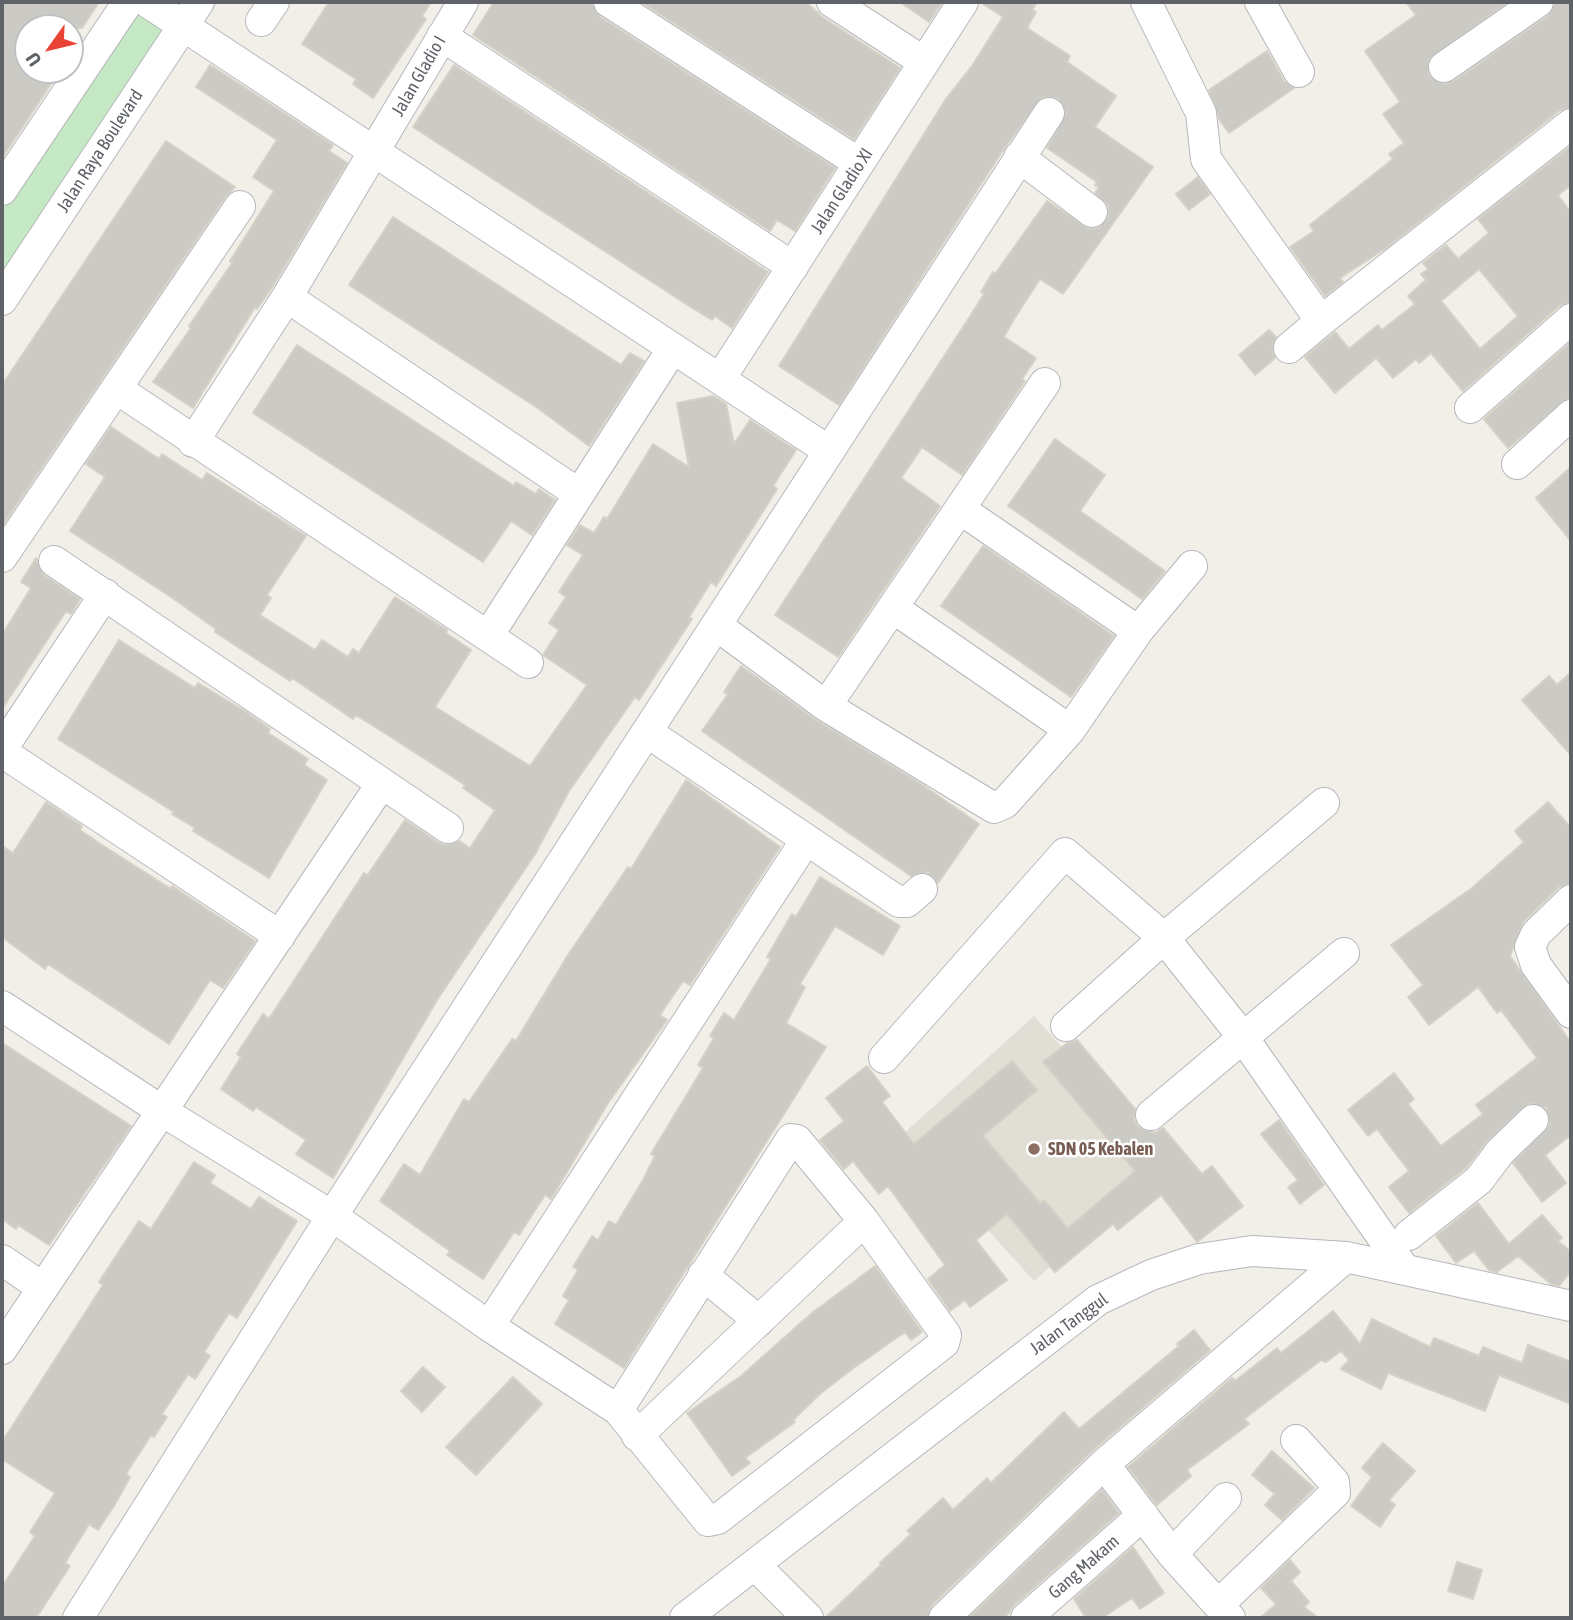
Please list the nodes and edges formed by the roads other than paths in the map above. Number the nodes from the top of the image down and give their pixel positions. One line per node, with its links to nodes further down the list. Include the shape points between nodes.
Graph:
1 (128, 2): 20 (street)
2 (147, 2): 10 (street)
3 (463, 2): 11 (street, Jalan Gladio I)
4 (610, 2): 19 (street)
5 (832, 2): 12 (street)
6 (963, 2): 12 (street, Jalan Gladio XI)
7 (1146, 2): 27 (street, via 1201,113 1206,159)
8 (1259, 2): 14 (street)
9 (1538, 2): 13 (street)
10 (191, 13): 17 (street); 25 (street, Jalan Raya Boulevard)
11 (442, 36): 17 (street, Jalan Gladio I); 23 (street)
12 (924, 62): 19 (street, Jalan Gladio XI)
13 (1444, 67)
14 (1299, 72)
15 (1049, 113): 18 (street)
16 (1571, 124): 27 (street)
17 (375, 152): 24 (street, Jalan Gladio I); 28 (street)
18 (1019, 157): 22 (street); 36 (street)
19 (859, 163): 23 (street, Jalan Gladio XI)
20 (2, 190)
21 (240, 206): 32 (street)
22 (1092, 212)
23 (793, 267): 30 (street, Jalan Gladio XI)
24 (287, 297): 35 (street, Jalan Gladio I); 38 (street)
25 (2, 300)
26 (1571, 319): 33 (street)
27 (1321, 321): 29 (street)
28 (673, 348): 30 (street); 38 (street)
29 (1289, 348)
30 (720, 379): 36 (street)
31 (1045, 383): 39 (street)
32 (117, 389): 35 (street); 40 (street)
33 (1469, 408)
34 (1571, 415): 37 (street)
35 (193, 442): 47 (street)
36 (829, 451): 45 (street)
37 (1517, 464)
38 (579, 494): 47 (street)
39 (960, 509): 44 (street); 46 (street)
40 (2, 557)
41 (54, 561): 43 (street)
42 (1192, 566): 46 (street)
43 (105, 594): 52 (street); 53 (street)
44 (893, 608): 49 (street); 50 (street)
45 (716, 625): 49 (street); 51 (street)
46 (1138, 631): 50 (street)
47 (488, 636): 48 (street)
48 (528, 663)
49 (827, 706): 50 (street, via 994,808 1005,803)
50 (1070, 730)
51 (647, 732): 56 (street); 71 (street)
52 (2, 750): 59 (street)
53 (382, 783): 55 (street); 59 (street)
54 (1324, 803): 60 (street)
55 (448, 828)
56 (806, 841): 57 (street, via 899,902 907,902); 81 (street)
57 (922, 889)
58 (1571, 900): 63 (street, via 1536,934 1530,947 1536,965)
59 (280, 936): 67 (street)
60 (1164, 937): 64 (street); 65 (street); 66 (street, via 1065,853)
61 (1344, 953): 65 (street)
62 (2, 1006): 67 (street)
63 (1571, 1013)
64 (1066, 1026)
65 (1242, 1036): 68 (street); 70 (street)
66 (884, 1058)
67 (162, 1111): 71 (street); 78 (street)
68 (1151, 1115)
69 (1533, 1120): 73 (street, via 1479,1180)
70 (1342, 1177): 73 (street, via 1362,1188); 76 (street)
71 (332, 1216): 81 (street); 92 (street)
72 (864, 1221): 77 (street, via 797,1140 791,1139); 80 (street); 84 (street, via 945,1330 944,1343 718,1519 708,1521 701,1516)
73 (1409, 1236): 76 (street)
74 (1346, 1257): 76 (street, Jalan Tanggul); 86 (street); 90 (street, Jalan Tanggul, via 1252,1251 1199,1259 1128,1283 1097,1300)
75 (2, 1260): 78 (street)
76 (1417, 1272): 79 (street, Jalan Tanggul)
77 (703, 1275): 80 (street); 83 (street)
78 (43, 1288): 82 (street)
79 (1571, 1306)
80 (759, 1321): 84 (street)
81 (489, 1326): 83 (street)
82 (2, 1349)
83 (618, 1410): 84 (street)
84 (637, 1436)
85 (1296, 1440): 91 (street, via 1334,1482 1335,1493)
86 (1104, 1464): 88 (street); 95 (street)
87 (1226, 1498): 89 (street)
88 (1143, 1515): 89 (street); 96 (street, Gang Makam)
89 (1172, 1554): 91 (street)
90 (755, 1565): 93 (street, Jalan Tanggul); 94 (street)
91 (1224, 1611)
92 (78, 1618)
93 (685, 1618)
94 (808, 1618)
95 (944, 1618)
96 (1026, 1618)

